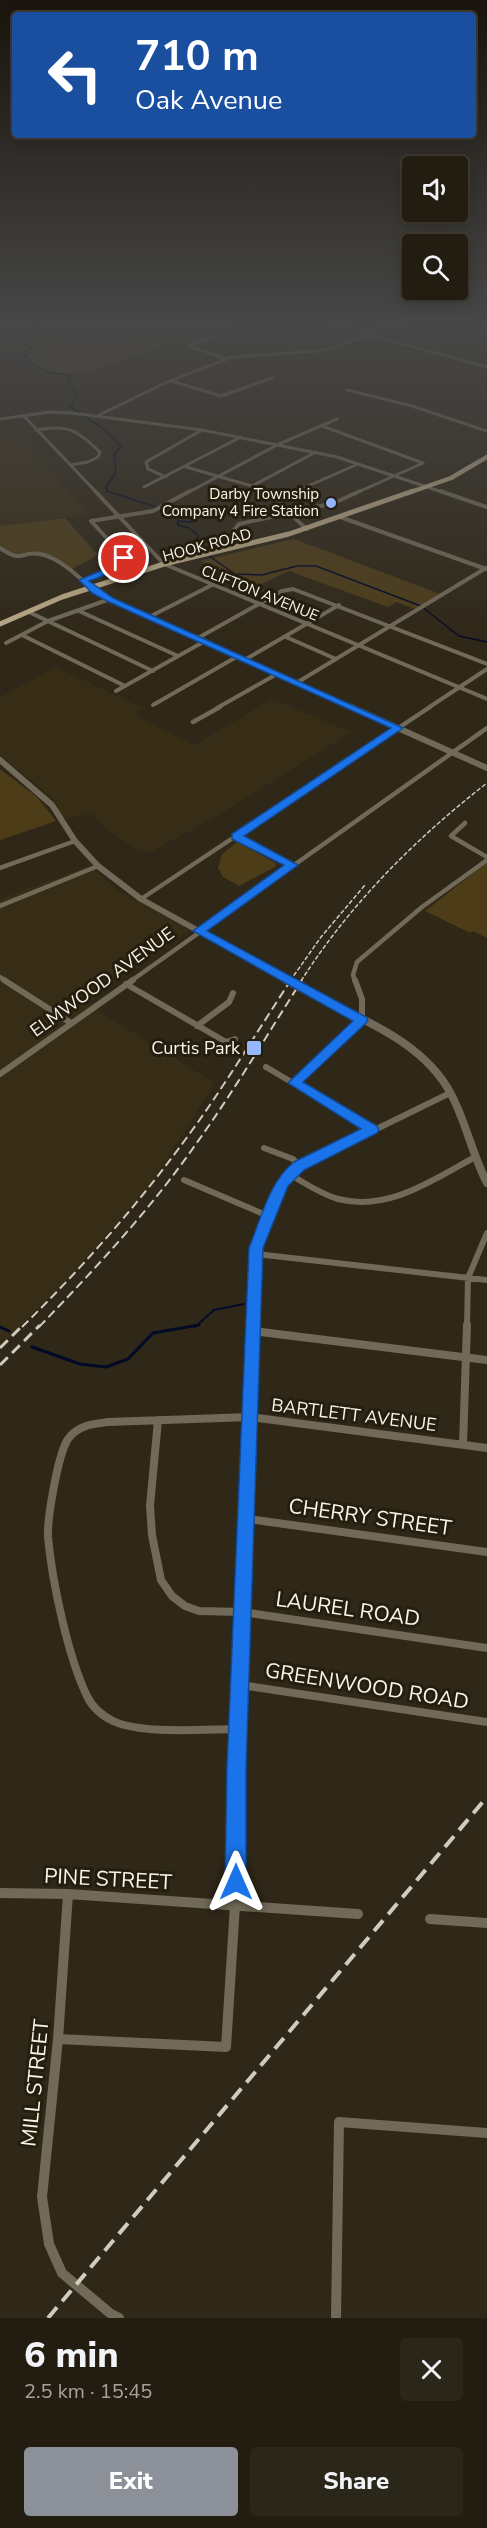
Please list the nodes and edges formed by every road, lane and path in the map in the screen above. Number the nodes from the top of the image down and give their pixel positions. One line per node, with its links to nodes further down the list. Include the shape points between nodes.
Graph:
1 (36, 430): 11 (street, CLIFTON AVENUE)
2 (76, 430): 11 (street, via 100,452 92,461)
3 (202, 430): 6 (street); 14 (street, via 146,462 148,469)
4 (312, 430): 7 (street)
5 (333, 430): 15 (street, via 423,463)
6 (241, 437): 7 (street); 12 (street)
7 (279, 444): 8 (street); 13 (street)
8 (316, 452): 10 (street); 16 (street)
9 (487, 459): 18 (main road, HOOK ROAD, via 460,477)
10 (358, 464): 15 (street); 19 (street)
11 (70, 465): 22 (street, CLIFTON AVENUE)
12 (186, 467): 13 (street); 14 (street)
13 (219, 476): 16 (street); 22 (street, via 153,511)
14 (166, 477): 17 (street)
15 (396, 477): 18 (street); 21 (street, via 333,503)
16 (252, 486): 19 (street)
17 (144, 487)
18 (427, 488): 20 (street); 23 (main road, HOOK ROAD)
19 (275, 498): 21 (street)
20 (487, 507)
21 (288, 514): 24 (street); 25 (street, via 236,526 233,534)
22 (118, 518): 28 (street, CLIFTON AVENUE); 30 (street, via 91,521 124,558 108,571)
23 (343, 518): 24 (main road, HOOK ROAD); 27 (main road, HOOK ROAD, via 296,535); 29 (street)
24 (307, 529): 25 (main road, HOOK ROAD)
25 (243, 545): 27 (main road, HOOK ROAD)
26 (0, 548): 30 (street, via 14,557 46,556)
27 (206, 554): 28 (main road, HOOK ROAD)
28 (166, 566): 31 (street, CLIFTON AVENUE); 32 (main road, HOOK ROAD)
29 (487, 569): 42 (street)
30 (83, 580): 32 (street)
31 (212, 585): 34 (street, CLIFTON AVENUE); 38 (street)
32 (93, 589): 33 (street); 37 (main road, HOOK ROAD); 41 (main road, HOOK ROAD)
33 (110, 599): 36 (street); 38 (street)
34 (258, 604): 35 (street, via 293,589); 40 (street, CLIFTON AVENUE); 45 (street)
35 (339, 605): 40 (street); 42 (street)
36 (79, 610): 39 (street); 49 (street)
37 (31, 613): 39 (street); 41 (main road, HOOK ROAD)
38 (149, 617): 45 (street)
39 (48, 621): 43 (street); 55 (street)
40 (308, 625): 44 (street); 48 (street, CLIFTON AVENUE)
41 (0, 626)
42 (391, 626): 48 (street); 53 (street)
43 (22, 635): 47 (street); 58 (street)
44 (286, 637): 51 (street); 52 (street)
45 (198, 638): 46 (street)
46 (204, 641): 49 (street); 50 (street)
47 (6, 643)
48 (358, 646): 52 (street); 59 (street, CLIFTON AVENUE)
49 (178, 656): 55 (street)
50 (238, 656): 51 (street); 62 (street)
51 (246, 659): 56 (street)
52 (336, 659): 57 (street)
53 (487, 664)
54 (487, 669): 59 (street)
55 (153, 671): 58 (street)
56 (277, 674): 57 (street); 63 (street)
57 (298, 682): 64 (street)
58 (125, 686): 60 (street)
59 (458, 687): 61 (street, CLIFTON AVENUE); 64 (street)
60 (116, 691)
61 (487, 699)
62 (153, 705)
63 (193, 722)
64 (398, 728): 66 (street); 70 (street)
65 (487, 728): 66 (street, ELMWOOD AVENUE)
66 (451, 752): 68 (street); 73 (street, ELMWOOD AVENUE)
67 (0, 759): 71 (street, via 52,805)
68 (485, 767)
69 (465, 823): 72 (street, via 451,836)
70 (236, 836): 73 (street); 76 (street)
71 (75, 841): 74 (street); 75 (street)
72 (487, 859): 82 (street, via 357,962 353,975 362,999)
73 (292, 865): 78 (street, ELMWOOD AVENUE)
74 (98, 866): 76 (street); 77 (street)
75 (0, 868)
76 (141, 899): 78 (street)
77 (0, 906)
78 (199, 931): 80 (street, ELMWOOD AVENUE); 82 (street, bridge)
79 (0, 977): 83 (street)
80 (126, 984): 83 (street, ELMWOOD AVENUE); 84 (street)
81 (233, 993): 84 (street, via 229,1002)
82 (362, 1020): 88 (street); 89 (street, via 428,1060)
83 (71, 1023): 87 (street, ELMWOOD AVENUE)
84 (197, 1026): 85 (street, via 226,1042)
85 (235, 1039)
86 (266, 1067): 88 (street)
87 (0, 1074)
88 (295, 1083): 90 (street)
89 (450, 1093): 90 (street); 92 (street)
90 (372, 1130): 93 (street)
91 (264, 1148): 93 (street, via 293,1159)
92 (475, 1157): 94 (street, via 404,1194 380,1202 352,1202 327,1195); 96 (street)
93 (299, 1166): 94 (street)
94 (289, 1174): 97 (street)
95 (184, 1180): 97 (street)
96 (487, 1183)
97 (268, 1216): 99 (street)
98 (487, 1233): 100 (street)
99 (256, 1254): 100 (street); 102 (street)
100 (468, 1278): 101 (street); 103 (street)
101 (487, 1280)
102 (253, 1331): 103 (street); 105 (street)
103 (466, 1358): 104 (street); 107 (street)
104 (487, 1360)
105 (250, 1417): 106 (street, BARTLETT AVENUE); 107 (street, BARTLETT AVENUE); 109 (street)
106 (158, 1420): 111 (street, LAUREL ROAD, via 150,1520 161,1580 172,1596 199,1611); 115 (street, BARTLETT AVENUE, via 85,1425 68,1439 58,1463 48,1535 61,1609 77,1669 88,1698 98,1711 135,1728)
107 (463, 1444): 108 (street, BARTLETT AVENUE)
108 (487, 1448)
109 (248, 1519): 110 (street, CHERRY STREET); 111 (street)
110 (487, 1552)
111 (243, 1612): 112 (street, LAUREL ROAD); 113 (street)
112 (487, 1648)
113 (241, 1685): 114 (street, GREENWOOD ROAD); 115 (street)
114 (487, 1722)
115 (240, 1729): 118 (street)
116 (0, 1893): 117 (street, PINE STREET)
117 (68, 1894): 118 (street, PINE STREET); 122 (street, MILL STREET)
118 (235, 1905): 119 (street, PINE STREET); 122 (street, via 226,2047)
119 (358, 1914)
120 (430, 1919): 121 (street)
121 (487, 1923)
122 (58, 2039): 124 (street, MILL STREET, via 42,2197 49,2244 62,2273)
123 (487, 2133): 125 (street, via 339,2122)
124 (119, 2318)
125 (336, 2318)

